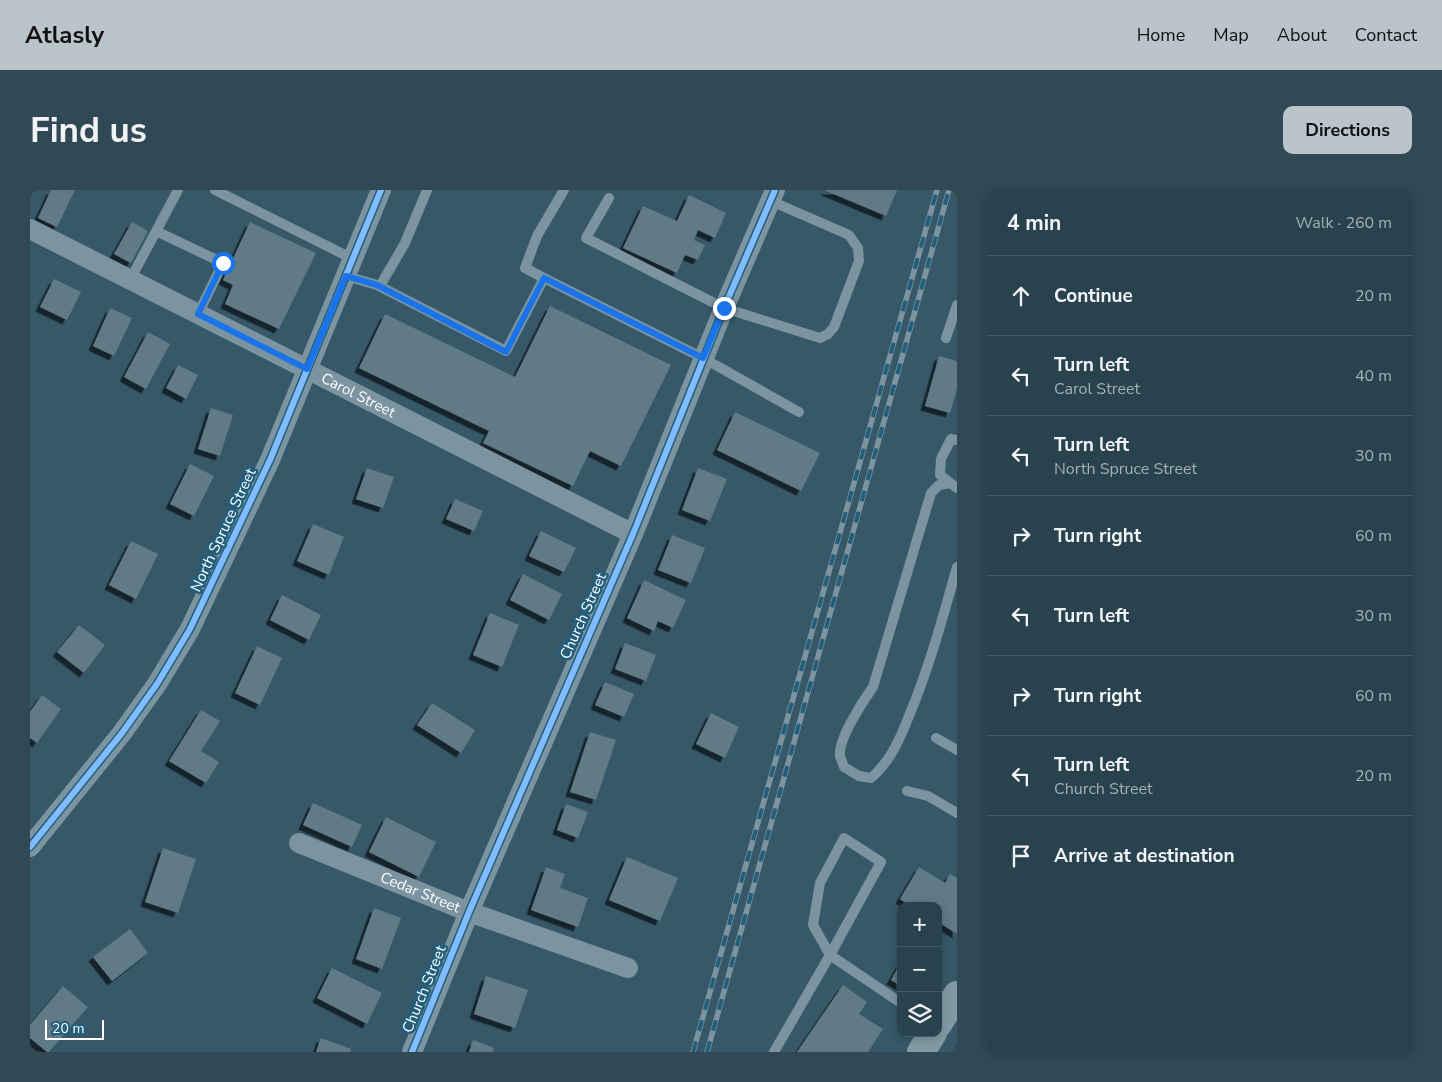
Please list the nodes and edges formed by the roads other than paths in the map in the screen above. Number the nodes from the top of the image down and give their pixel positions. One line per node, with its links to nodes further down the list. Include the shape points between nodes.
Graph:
1 (178, 190): 9 (lane)
2 (215, 190): 10 (lane)
3 (381, 190): 10 (street, North Spruce Street)
4 (427, 190): 13 (lane, via 404,243)
5 (564, 190): 11 (lane, via 537,236 525,268)
6 (773, 196): 15 (street, Church Street); 15 (lane, via 849,235 858,248 859,261 834,327 820,338)
7 (609, 198): 15 (lane, via 586,238)
8 (30, 229): 12 (street, Carol Street)
9 (156, 231): 12 (lane); 16 (lane, via 223,263)
10 (349, 267): 13 (lane); 19 (street, North Spruce Street)
11 (544, 278): 13 (lane, via 506,352); 18 (lane)
12 (130, 280): 16 (street, Carol Street)
13 (380, 286)
14 (957, 305): 17 (lane)
15 (724, 308): 18 (street, Church Street)
16 (198, 314): 19 (street, Carol Street)
17 (946, 338)
18 (703, 358): 20 (lane); 23 (street, Church Street)
19 (307, 369): 23 (street, Carol Street); 30 (street, North Spruce Street, via 270,460 190,629 122,733)
20 (799, 412)
21 (957, 440): 22 (lane, via 951,439 941,459 940,475)
22 (954, 486): 24 (lane, via 939,485 931,493 873,687 845,735 840,754 844,767 859,776 872,778 881,770 904,730 920,690)
23 (633, 534): 31 (street, Church Street)
24 (957, 567)
25 (936, 738): 26 (lane)
26 (957, 750)
27 (907, 791): 28 (lane, via 928,796)
28 (957, 813)
29 (299, 843): 31 (street, Cedar Street)
30 (30, 846)
31 (469, 912): 33 (street, Cedar Street); 36 (street, Church Street)
32 (830, 954): 32 (lane, via 813,925 820,883 844,838 881,862); 34 (lane); 37 (lane)
33 (628, 968)
34 (897, 999)
35 (930, 1037): 38 (main road)
36 (412, 1052)
37 (774, 1052)
38 (921, 1052)

